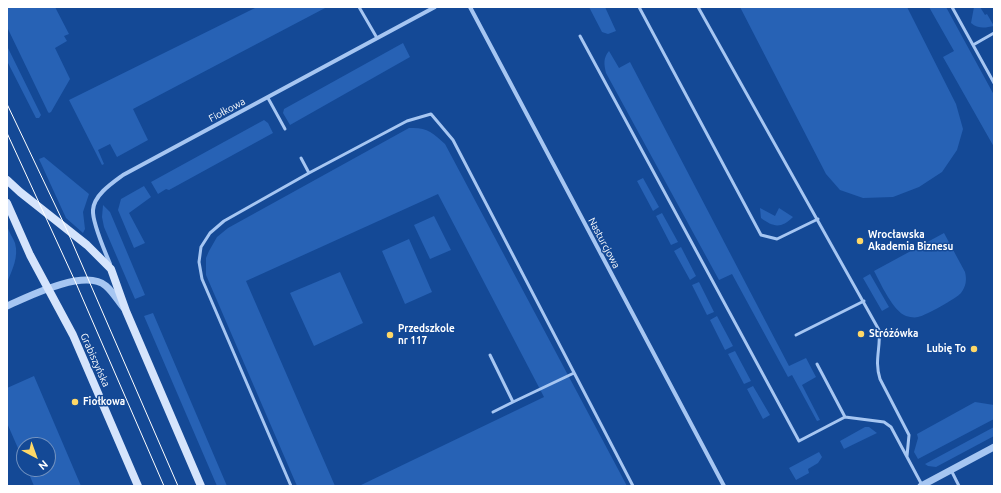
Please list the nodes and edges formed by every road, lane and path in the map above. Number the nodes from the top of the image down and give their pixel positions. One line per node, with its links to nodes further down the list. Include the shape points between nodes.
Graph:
1 (359, 7): 9 (lane)
2 (435, 7): 9 (street, Fiołkowa)
3 (470, 7): 38 (street, Nasturcjowa)
4 (639, 7): 18 (lane, via 761,235 777,239)
5 (698, 7): 18 (lane)
6 (952, 7): 10 (lane)
7 (994, 33): 10 (lane)
8 (580, 36): 30 (lane, via 798,441)
9 (377, 38): 12 (street, Fiołkowa)
10 (973, 45): 11 (lane)
11 (994, 83)
12 (268, 98): 13 (lane); 19 (street, Fiołkowa, via 110,184 95,202 93,210 96,229)
13 (285, 129)
14 (301, 158): 15 (lane)
15 (309, 173): 27 (lane, via 407,121 431,114 453,140); 36 (lane, via 224,221 210,233 201,247 199,262 202,279)
16 (7, 180): 19 (main road, via 87,245)
17 (7, 203): 20 (main road, Grabiszyńska, via 30,256)
18 (818, 219): 21 (lane)
19 (111, 269): 23 (main road)
20 (48, 289): 22 (street); 23 (street, via 75,281 91,280 106,286); 34 (main road, Grabiszyńska, via 73,336)
21 (864, 301): 24 (lane); 32 (lane, via 879,330 877,371 909,435)
22 (7, 306)
23 (126, 311): 35 (main road)
24 (796, 335)
25 (490, 355): 28 (lane)
26 (817, 364): 30 (lane)
27 (574, 373): 28 (lane); 37 (lane)
28 (513, 402): 29 (lane)
29 (493, 412)
30 (845, 417): 32 (lane, via 877,420 888,424)
31 (994, 447): 33 (street)
32 (907, 456): 39 (lane)
33 (951, 470): 39 (street); 40 (lane)
34 (138, 486)
35 (201, 486)
36 (292, 486)
37 (633, 486)
38 (724, 486)
39 (922, 486)
40 (959, 486)

